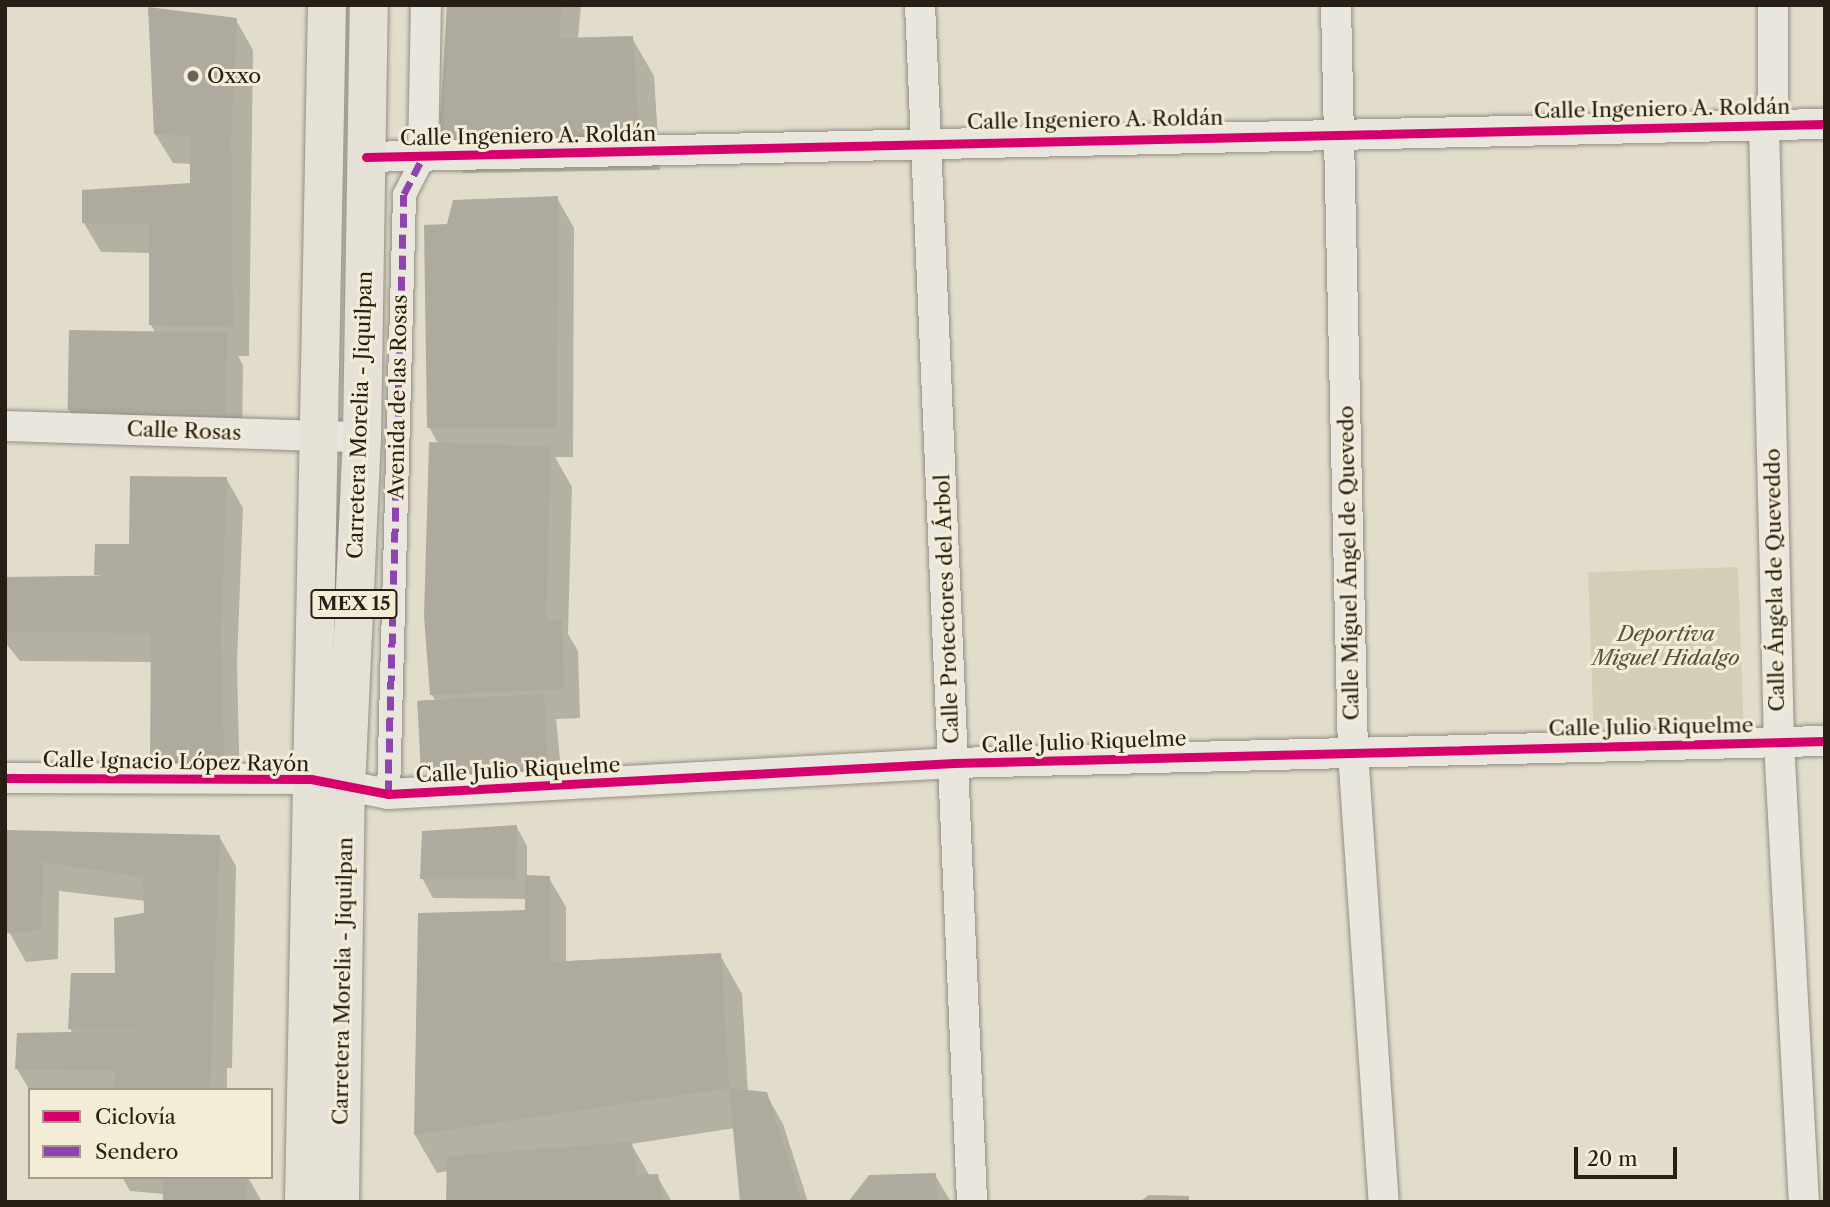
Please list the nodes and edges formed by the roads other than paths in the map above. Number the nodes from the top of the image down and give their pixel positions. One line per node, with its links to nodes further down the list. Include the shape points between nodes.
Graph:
1 (327, 5): 14 (main road, Carretera Morelia - Jiquilpan / MEX 15)
2 (369, 5): 11 (main road, Carretera Morelia - Jiquilpan / MEX 15)
3 (426, 5): 12 (street, Avenida de las Rosas)
4 (920, 5): 10 (street, Calle Protectores del Árbol)
5 (1336, 5): 9 (street, Calle Miguel Ángel de Quevedo)
6 (1773, 5): 8 (street, Calle Ángela de Queveddo, via 1773,97)
7 (1825, 124): 8 (street, Calle Ingeniero A. Roldán)
8 (1763, 125): 9 (street, Calle Ingeniero A. Roldán); 17 (street, Calle Ángela de Queveddo)
9 (1341, 132): 10 (street, Calle Ingeniero A. Roldán); 18 (street, Calle Miguel Ángel de Quevedo)
10 (929, 142): 12 (street, Calle Ingeniero A. Roldán); 19 (street, Calle Protectores del Árbol)
11 (366, 157): 12 (street, Calle Ingeniero A. Roldán); 15 (main road, Carretera Morelia - Jiquilpan / MEX 15)
12 (423, 157): 22 (street, Avenida de las Rosas, via 404,194)
13 (5, 426): 14 (street, Calle Rosas)
14 (320, 435): 15 (street, Calle Rosas); 21 (main road, Carretera Morelia - Jiquilpan / MEX 15)
15 (362, 437): 21 (main road, Carretera Morelia - Jiquilpan / MEX 15)
16 (1825, 741): 17 (street, Calle Julio Riquelme)
17 (1779, 742): 18 (street, Calle Julio Riquelme); 27 (street, Calle Ángela de Queveddo)
18 (1353, 752): 19 (street, Calle Julio Riquelme); 26 (street, Calle Miguel Ángel de Quevedo)
19 (954, 763): 22 (street, Calle Julio Riquelme); 25 (street, Calle Protectores del Árbol)
20 (5, 778): 21 (street, Calle Ignacio López Rayón)
21 (328, 783): 22 (street, Calle Julio Riquelme); 23 (main road, Carretera Morelia - Jiquilpan / MEX 15); 24 (main road, Carretera Morelia - Jiquilpan / MEX 15)
22 (388, 794)
23 (304, 1202)
24 (340, 1202)
25 (972, 1202)
26 (1384, 1202)
27 (1804, 1202)

